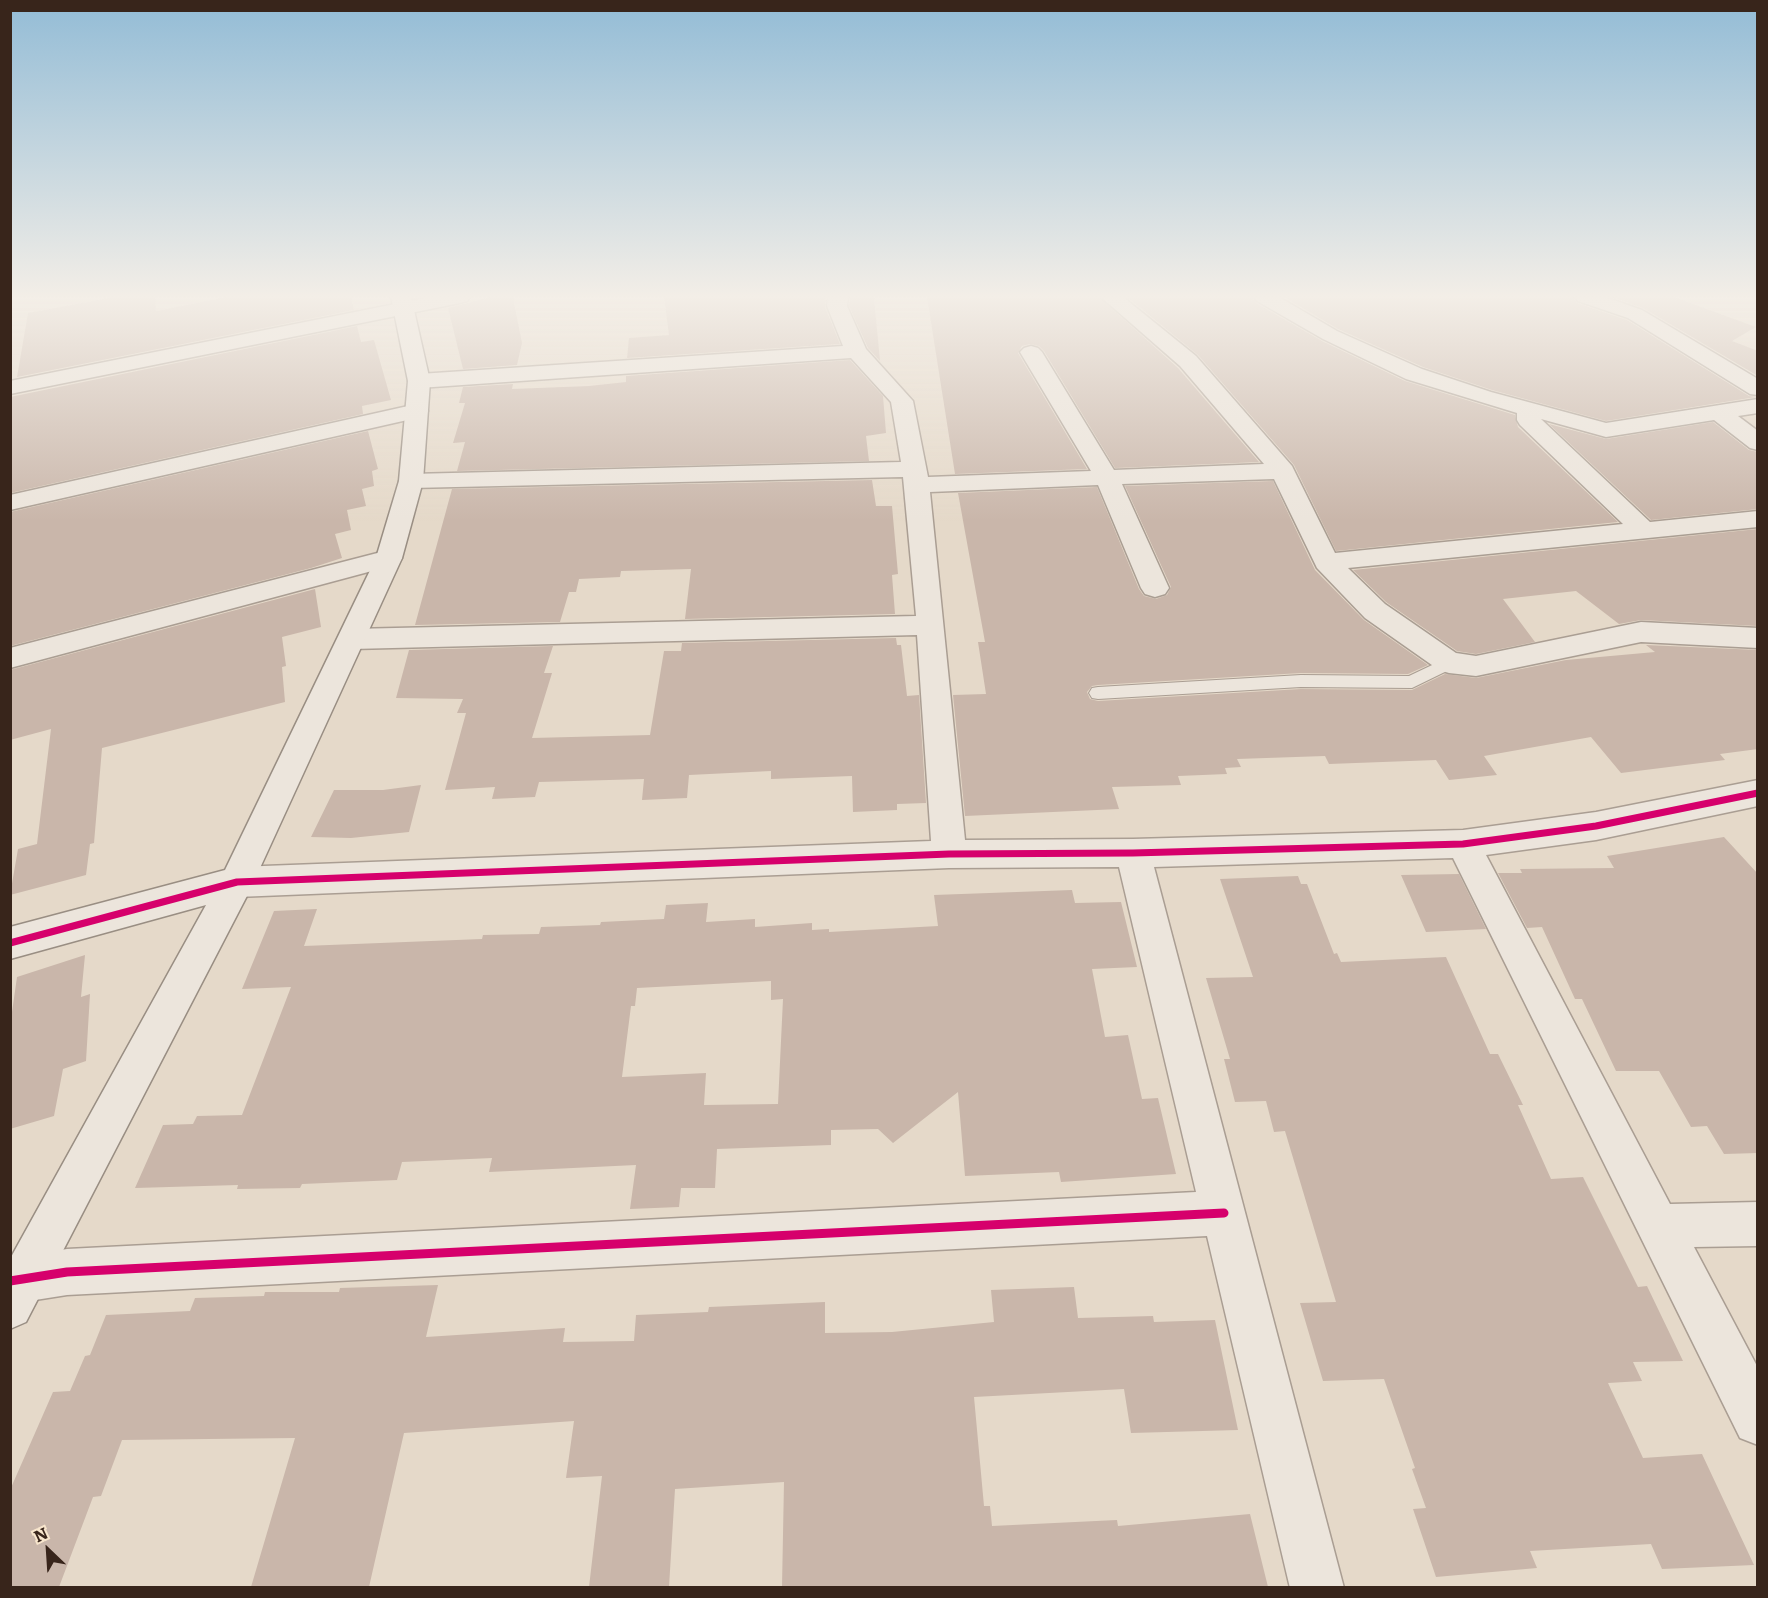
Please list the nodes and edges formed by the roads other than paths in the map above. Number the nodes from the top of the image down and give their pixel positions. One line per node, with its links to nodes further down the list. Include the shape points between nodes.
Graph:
1 (86, 372): 9 (street)
2 (414, 372): 11 (street)
3 (656, 372): 11 (street)
4 (875, 372): 17 (street, via 902,401)
5 (1043, 372): 18 (street)
6 (1197, 372): 16 (street)
7 (1409, 372): 13 (street)
8 (1729, 372): 10 (street)
9 (10, 388)
10 (1758, 389)
11 (418, 396): 19 (street); 20 (street)
12 (1758, 406): 14 (street)
13 (1528, 409): 14 (street, via 1606,430); 22 (street, via 1528,420)
14 (1718, 412): 15 (street)
15 (1758, 442)
16 (1283, 471): 18 (street); 24 (street)
17 (916, 477): 18 (street); 19 (street); 26 (street)
18 (1107, 478): 25 (street)
19 (411, 481): 23 (street)
20 (10, 503)
21 (1758, 519): 22 (street)
22 (1645, 531): 24 (street)
23 (389, 558): 28 (street); 29 (street)
24 (1326, 562): 30 (street, via 1375,611)
25 (1155, 588)
26 (931, 625): 28 (street); 35 (street)
27 (1758, 638): 30 (street, via 1641,632 1476,666)
28 (352, 639): 36 (street)
29 (10, 658)
30 (1449, 663): 31 (lane, via 1412,682 1301,681)
31 (1098, 693)
32 (1758, 793): 33 (street, via 1596,826)
33 (1463, 844): 34 (street); 40 (street)
34 (1133, 853): 35 (street); 38 (street)
35 (949, 854): 36 (street)
36 (237, 882): 37 (street); 41 (street)
37 (10, 943)
38 (1224, 1213): 41 (street, via 67,1272); 43 (street)
39 (1758, 1224): 40 (street)
40 (1658, 1226): 42 (street)
41 (16, 1288)
42 (1758, 1420)
43 (1317, 1587)

